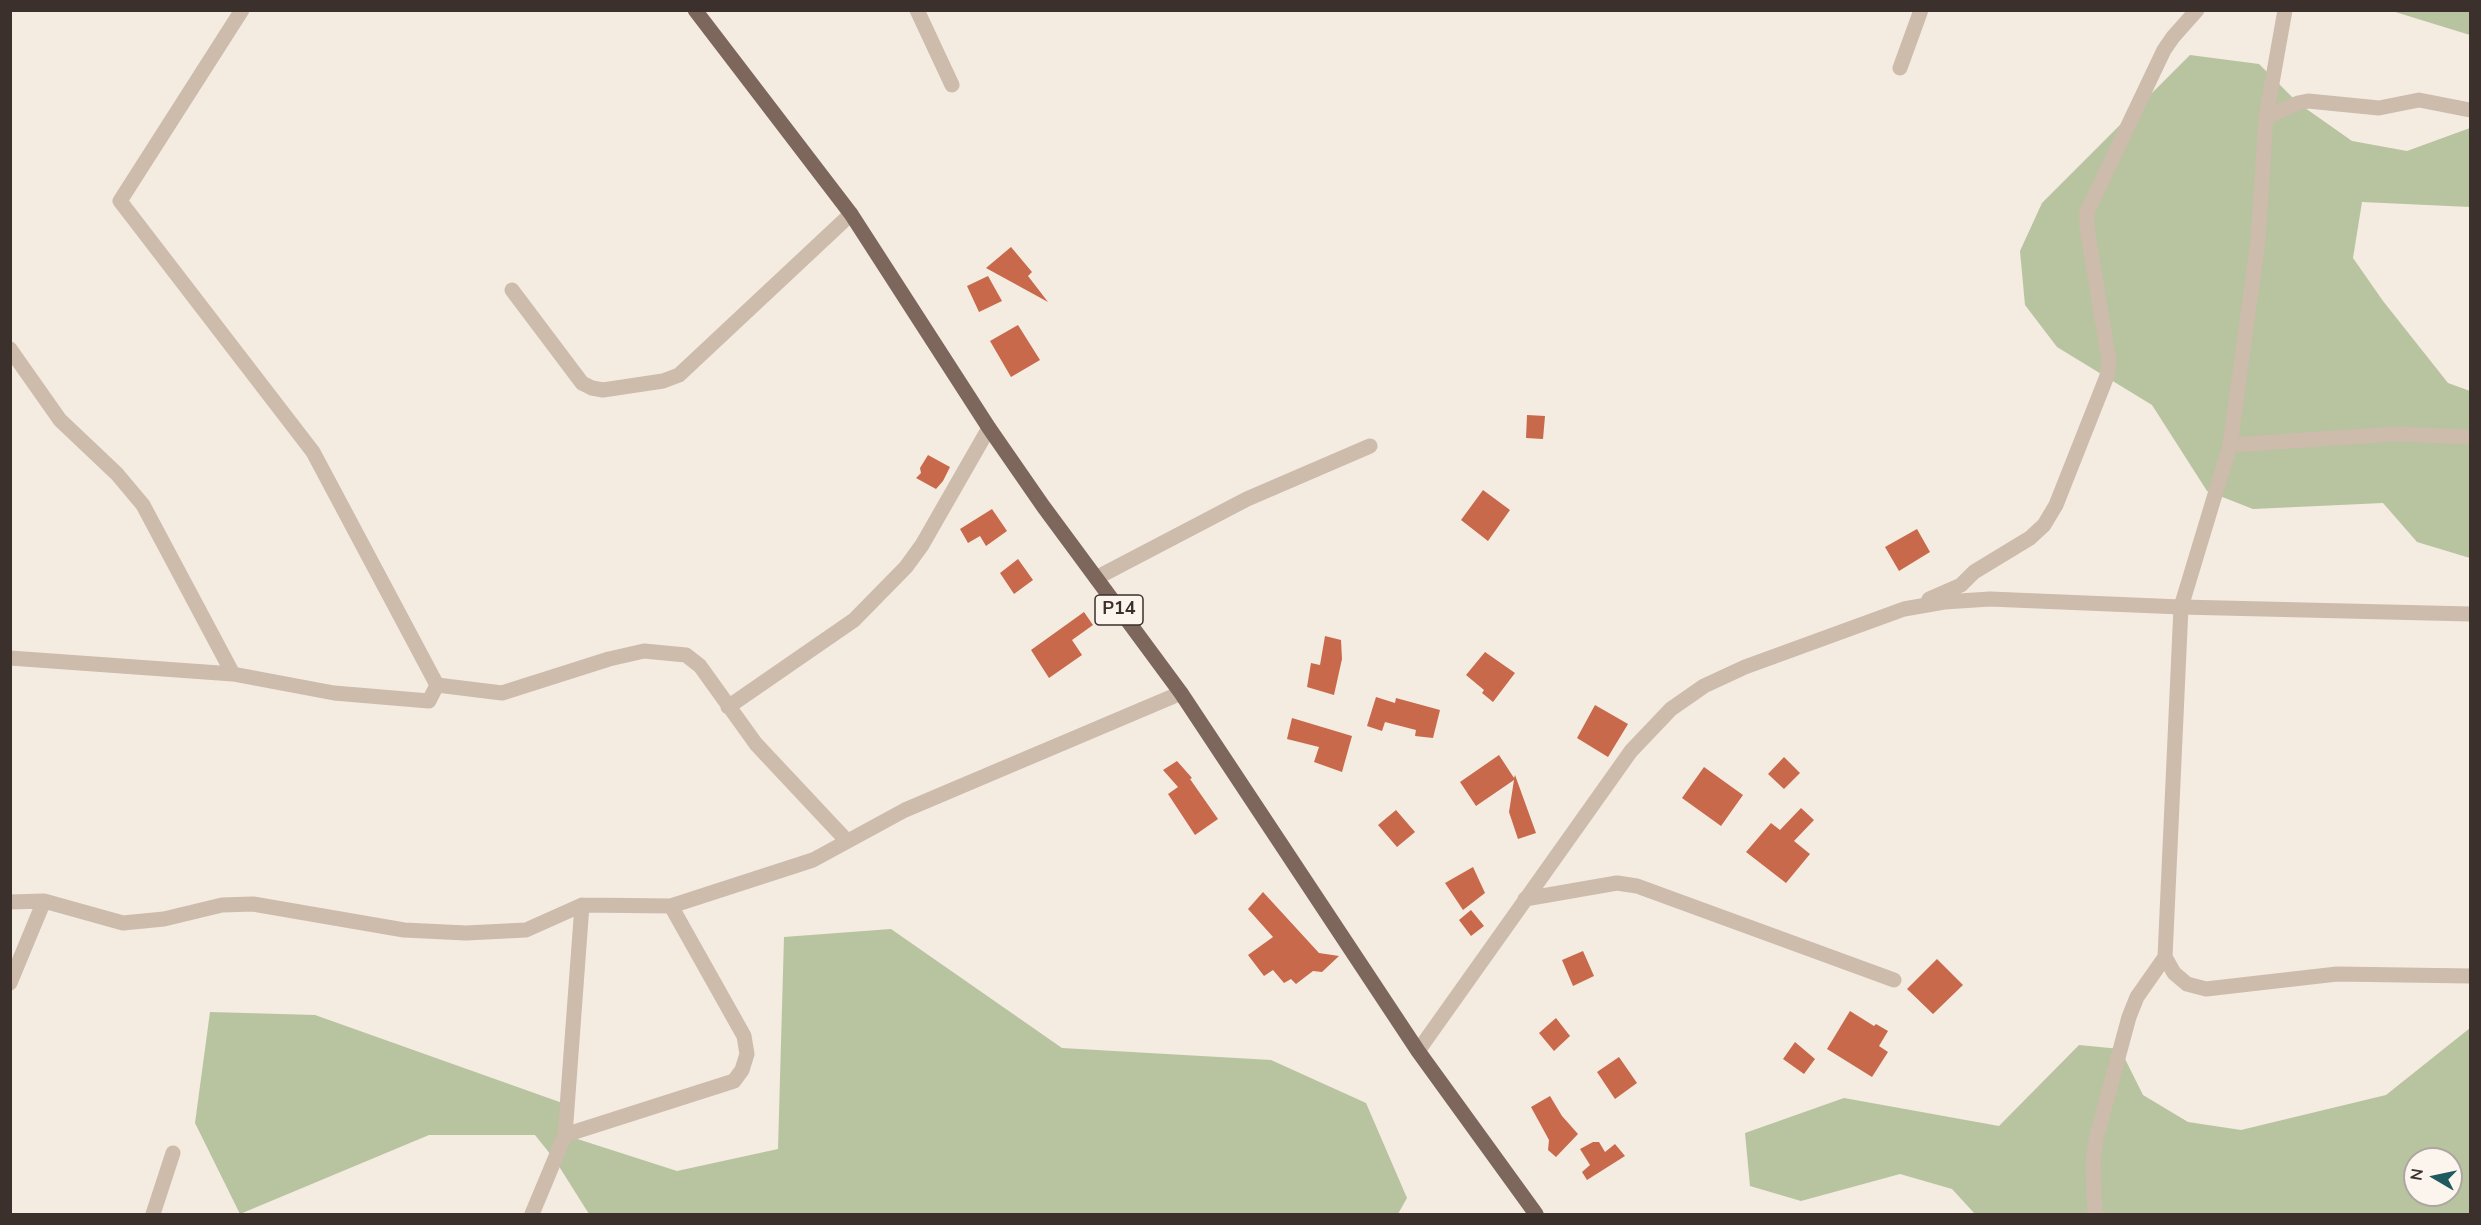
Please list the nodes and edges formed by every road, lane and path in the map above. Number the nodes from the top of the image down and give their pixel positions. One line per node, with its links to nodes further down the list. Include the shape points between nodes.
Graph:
1 (242, 10): 24 (street, via 120,201 313,452)
2 (695, 10): 11 (main road, P14)
3 (917, 10): 8 (street)
4 (1921, 10): 7 (street)
5 (2197, 10): 20 (street, via 2164,50 2087,212 2109,361 2107,376 2056,505 2030,538 1974,572 1961,585)
6 (2285, 10): 10 (street)
7 (1900, 68)
8 (952, 85)
9 (2470, 110): 10 (street, via 2419,100 2379,108 2308,101)
10 (2266, 117): 16 (street, via 2258,241)
11 (851, 214): 12 (street, via 679,375 663,381 603,390 582,382); 14 (main road, P14)
12 (512, 290)
13 (10, 349): 23 (street, via 60,420 117,474 143,505)
14 (989, 428): 18 (main road, P14); 26 (street, via 906,567 854,620)
15 (2470, 437): 16 (street, via 2396,434)
16 (2230, 445): 19 (street)
17 (1370, 446): 18 (street, via 1247,499)
18 (1096, 578): 25 (main road, P14)
19 (2181, 607): 20 (street, via 1990,599); 21 (street); 33 (street)
20 (1904, 609): 28 (street, via 1744,667 1704,686 1671,709 1631,751)
21 (2470, 614)
22 (10, 658): 23 (street)
23 (233, 674): 24 (street, via 334,693 429,701)
24 (437, 685): 26 (street, via 502,693 609,659 644,651 675,652 692,658 700,666)
25 (1181, 693): 27 (street, via 905,810); 37 (main road, P14)
26 (728, 707): 27 (street, via 756,744)
27 (847, 841): 32 (street, via 813,860)
28 (1525, 899): 35 (street, via 1617,883 1637,886); 37 (street)
29 (44, 901): 30 (street); 31 (street, via 123,923 164,919 222,905 253,904 404,930 466,933 526,930); 36 (street)
30 (10, 902)
31 (582, 905): 32 (street); 38 (street)
32 (671, 906): 38 (street, via 744,1036 747,1054 742,1070 734,1082)
33 (2165, 957): 34 (street, via 2174,973 2187,984 2206,989 2337,974); 43 (street, via 2137,997 2129,1017 2096,1138)
34 (2470, 976)
35 (1894, 980)
36 (10, 983)
37 (1418, 1051): 42 (main road, P14)
38 (564, 1135): 41 (street)
39 (173, 1154): 40 (street)
40 (153, 1215)
41 (532, 1215)
42 (1536, 1215)
43 (2095, 1215)

